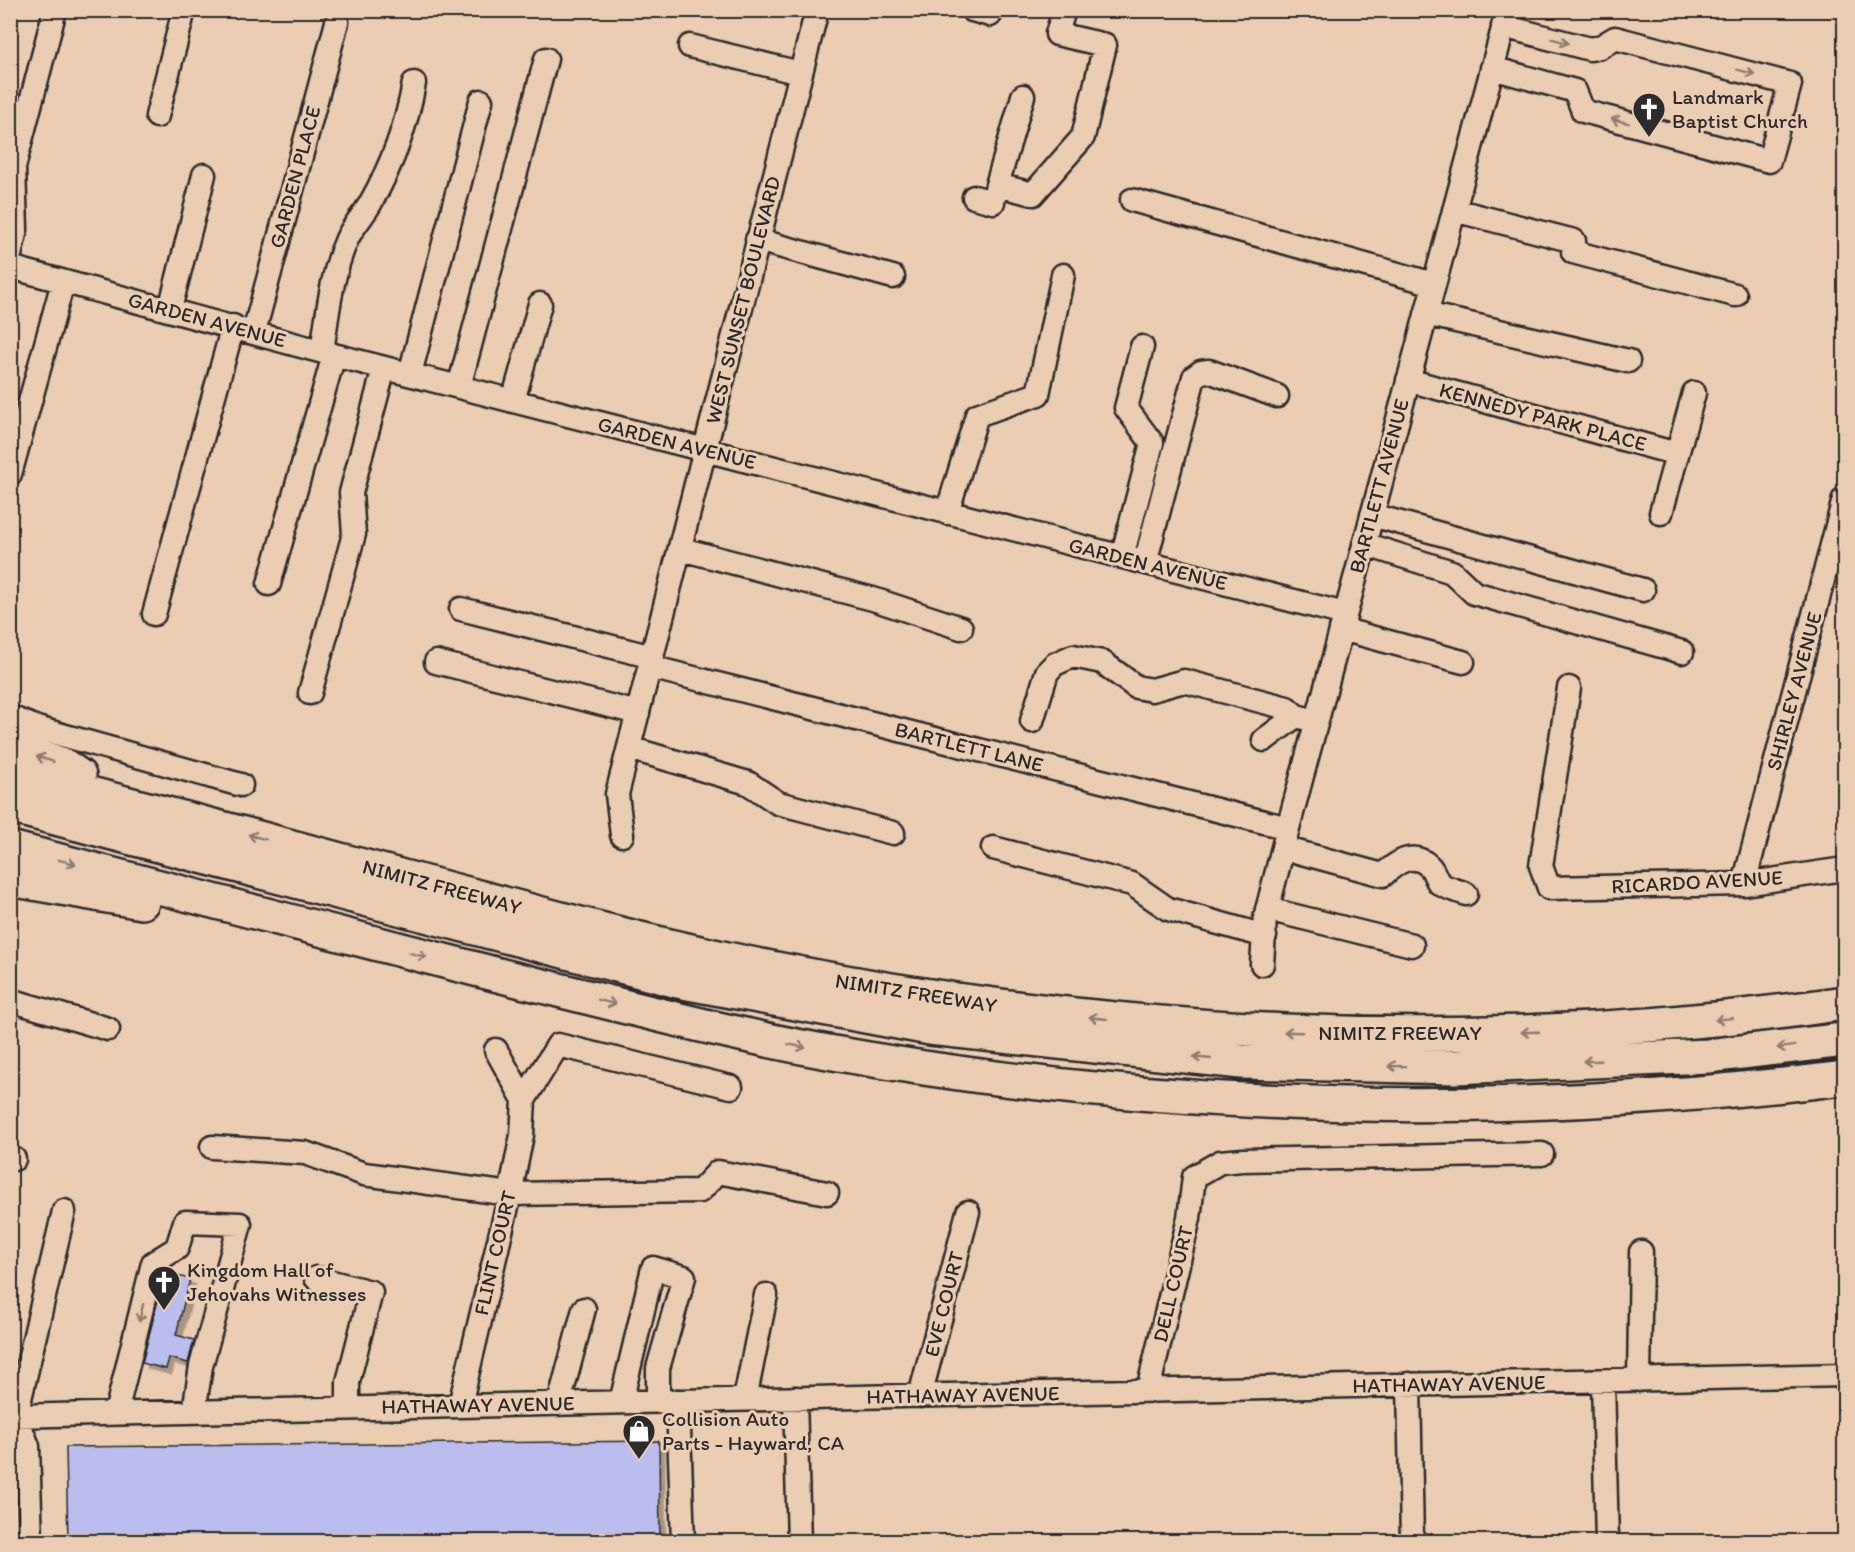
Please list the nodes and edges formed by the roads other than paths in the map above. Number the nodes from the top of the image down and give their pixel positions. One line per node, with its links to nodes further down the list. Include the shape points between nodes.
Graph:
1 (55, 10): 21 (street, via 14,167 16,229)
2 (184, 10): 14 (street)
3 (817, 10): 10 (street, WEST SUNSET BOULEVARD)
4 (1064, 10): 16 (street, via 1057,34 1105,45 1083,137 1033,194)
5 (1505, 18): 9 (street, BARTLETT AVENUE); 9 (street, one-way to 9, via 1590,49 1615,38 1790,84 1769,160 1583,111 1575,91)
6 (337, 22): 31 (street, GARDEN PLACE)
7 (690, 46): 10 (street)
8 (546, 59): 38 (street)
9 (1492, 68): 19 (street, BARTLETT AVENUE)
10 (800, 73): 20 (street, WEST SUNSET BOULEVARD)
11 (414, 83): 33 (street, via 398,142 371,202 348,237 333,275)
12 (1023, 96): 16 (street)
13 (482, 101): 36 (street)
14 (157, 116)
15 (204, 175): 29 (street)
16 (997, 185): 17 (street, via 993,202)
17 (974, 197)
18 (1132, 200): 26 (street)
19 (1454, 210): 26 (street, BARTLETT AVENUE); 27 (street, via 1574,241 1573,252)
20 (757, 240): 24 (street); 43 (street, WEST SUNSET BOULEVARD)
21 (10, 255)
22 (10, 267): 25 (street, GARDEN AVENUE)
23 (1063, 275): 47 (street, via 1038,393 977,415)
24 (893, 277)
25 (63, 282): 29 (street, GARDEN AVENUE); 42 (street)
26 (1434, 284): 30 (street, BARTLETT AVENUE)
27 (1735, 295)
28 (540, 304): 41 (street)
29 (170, 309): 31 (street, GARDEN AVENUE)
30 (1426, 314): 34 (street); 37 (street, BARTLETT AVENUE)
31 (243, 329): 33 (street, GARDEN AVENUE); 57 (street, GARDEN PLACE)
32 (1142, 347): 52 (street, via 1126,408 1152,443)
33 (328, 353): 35 (street, GARDEN AVENUE); 54 (street)
34 (1628, 361)
35 (384, 368): 36 (street, GARDEN AVENUE); 65 (street, via 351,493 354,534)
36 (410, 374): 38 (street, GARDEN AVENUE)
37 (1408, 380): 44 (street, KENNEDY PARK PLACE); 49 (street, BARTLETT AVENUE)
38 (459, 387): 41 (street, GARDEN AVENUE)
39 (1694, 393): 44 (street)
40 (1277, 396): 53 (street, via 1209,371 1194,377)
41 (513, 401): 43 (street, GARDEN AVENUE)
42 (15, 436): 45 (street)
43 (706, 450): 47 (street, GARDEN AVENUE); 51 (street, WEST SUNSET BOULEVARD)
44 (1677, 454): 48 (street)
45 (10, 474)
46 (1845, 499): 84 (street, SHIRLEY AVENUE)
47 (947, 513): 52 (street, GARDEN AVENUE)
48 (1661, 513)
49 (1372, 515): 50 (street, BARTLETT AVENUE); 55 (street)
50 (1364, 544): 58 (street, BARTLETT AVENUE); 60 (street, via 1452,572 1474,593)
51 (681, 549): 59 (street, via 862,596); 62 (street, WEST SUNSET BOULEVARD)
52 (1122, 557): 53 (street, GARDEN AVENUE)
53 (1145, 563): 58 (street, GARDEN AVENUE)
54 (269, 584)
55 (1643, 590)
56 (461, 609): 62 (street, BARTLETT LANE)
57 (154, 614)
58 (1343, 622): 63 (street, GARDEN AVENUE); 68 (street, BARTLETT AVENUE)
59 (961, 628)
60 (1682, 652)
61 (436, 662): 66 (street)
62 (652, 662): 66 (street, WEST SUNSET BOULEVARD); 79 (street, BARTLETT LANE)
63 (1463, 662)
64 (1569, 688): 84 (street, RICARDO AVENUE, via 1541,866 1549,888)
65 (310, 693)
66 (638, 713): 72 (street, WEST SUNSET BOULEVARD)
67 (10, 717): 74 (street)
68 (1306, 718): 69 (street, via 1287,708 1184,681 1152,690 1136,687 1102,662 1073,656 1047,672); 70 (street); 79 (street, BARTLETT AVENUE)
69 (1032, 721)
70 (1264, 740)
71 (10, 746): 75 (highway, one-way to 71, via 63,765)
72 (629, 748): 77 (street, via 748,783 778,803); 78 (street, WEST SUNSET BOULEVARD, via 617,794)
73 (10, 773): 75 (highway, NIMITZ FREEWAY)
74 (241, 785)
75 (113, 799): 92 (highway, NIMITZ FREEWAY, one-way to 75, via 1688,1023 1449,1035 1209,1028 993,1005 827,979 600,930)
76 (10, 806): 94 (highway, one-way to 76, via 1708,1056 1455,1067 1241,1062 930,1028 678,981)
77 (893, 833)
78 (622, 835)
79 (1285, 838): 85 (street, BARTLETT LANE, via 1383,875 1397,862 1407,858 1418,861 1429,866 1440,884); 86 (street, BARTLETT AVENUE)
80 (10, 848): 88 (highway, one-way to 88)
81 (993, 848): 87 (street, via 1132,884 1168,909)
82 (1845, 869): 84 (street, RICARDO AVENUE)
83 (10, 879): 88 (highway)
84 (1744, 884)
85 (1466, 894)
86 (1268, 909): 87 (street, BARTLETT AVENUE); 89 (street)
87 (1264, 936): 90 (street, BARTLETT AVENUE)
88 (379, 945): 96 (highway, one-way to 96, via 827,1052 957,1073 1083,1087 1198,1097 1445,1105 1685,1095)
89 (1412, 945)
90 (1262, 964)
91 (10, 1000): 93 (street)
92 (1845, 1003)
93 (108, 1029)
94 (1845, 1040)
95 (496, 1050): 98 (street)
96 (1845, 1078)
97 (731, 1087): 98 (street, via 558,1045)
98 (524, 1100): 102 (street, FLINT COURT, via 522,1135)
99 (212, 1147): 102 (street, via 305,1153 364,1174)
100 (1542, 1154): 113 (street, DELL COURT, via 1243,1160 1220,1162 1194,1177 1189,1218)
101 (827, 1193): 102 (street, via 718,1172 700,1191)
102 (510, 1194): 120 (street, FLINT COURT)
103 (64, 1211): 124 (street)
104 (968, 1212): 114 (street, EVE COURT)
105 (1641, 1252): 110 (street)
106 (316, 1278): 121 (street, via 371,1292 348,1382)
107 (766, 1295): 116 (street)
108 (584, 1309): 119 (street)
109 (1845, 1375): 110 (street, HATHAWAY AVENUE)
110 (1639, 1380): 111 (street, HATHAWAY AVENUE)
111 (1603, 1381): 112 (street, HATHAWAY AVENUE); 129 (street)
112 (1409, 1384): 113 (street, HATHAWAY AVENUE); 128 (street)
113 (1148, 1390): 114 (street, HATHAWAY AVENUE)
114 (920, 1396): 115 (street, HATHAWAY AVENUE)
115 (795, 1398): 116 (street, HATHAWAY AVENUE); 127 (street)
116 (745, 1400): 117 (street, HATHAWAY AVENUE)
117 (668, 1401): 118 (street, HATHAWAY AVENUE); 118 (street, via 658,1368 684,1277 653,1268); 126 (street)
118 (621, 1402): 119 (street, HATHAWAY AVENUE)
119 (559, 1403): 120 (street, HATHAWAY AVENUE)
120 (460, 1405): 121 (street, HATHAWAY AVENUE)
121 (348, 1408): 122 (street, HATHAWAY AVENUE)
122 (194, 1412): 123 (street, HATHAWAY AVENUE); 123 (street, one-way to 123, via 201,1366 240,1224 185,1222 177,1248 153,1263)
123 (116, 1413): 124 (street, HATHAWAY AVENUE)
124 (13, 1416): 125 (street, via 28,1446)
125 (31, 1542)
126 (683, 1542)
127 (799, 1542)
128 (1412, 1542)
129 (1607, 1542)

